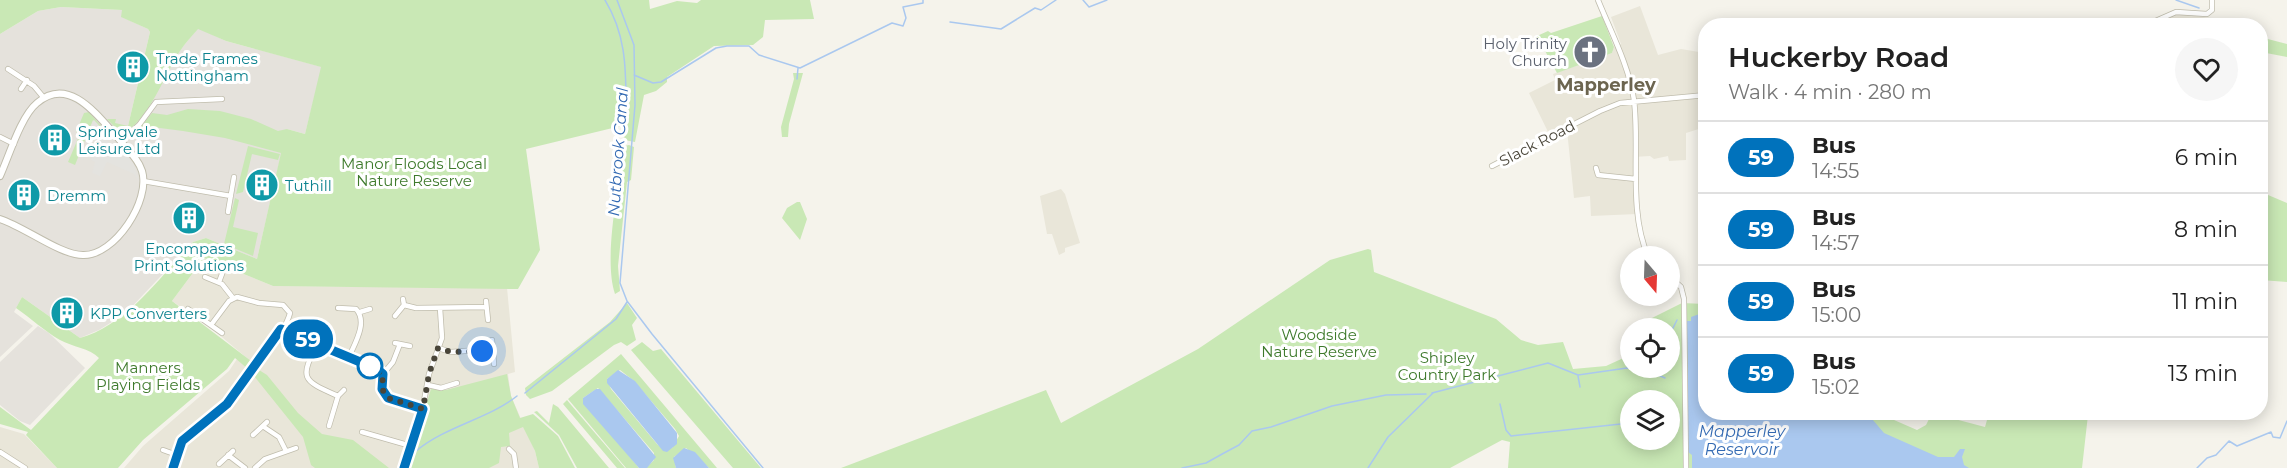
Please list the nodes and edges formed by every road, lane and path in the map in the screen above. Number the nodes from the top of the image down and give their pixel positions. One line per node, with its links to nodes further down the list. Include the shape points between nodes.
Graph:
1 (1598, 0): 10 (street)
2 (2212, 0): 3 (street, via 2212,10 2207,14 2172,13)
3 (2161, 18)
4 (8, 69): 5 (street)
5 (27, 80): 6 (street); 8 (street)
6 (21, 89)
7 (1698, 96): 10 (street, Slack Road)
8 (44, 98): 12 (street, via 63,94 82,101); 13 (street, via 31,110)
9 (222, 99): 12 (street, via 156,102)
10 (1634, 100): 14 (street, Slack Road, via 1581,120); 18 (street)
11 (0, 137): 13 (street)
12 (121, 141): 19 (street, via 139,164)
13 (15, 144): 16 (street)
14 (1492, 166)
15 (1596, 168): 18 (street, via 1598,175)
16 (0, 176)
17 (234, 177): 20 (street)
18 (1636, 179): 23 (street)
19 (143, 181): 20 (street); 22 (street, via 139,199 121,233 112,244 94,254 71,253)
20 (231, 196): 21 (street)
21 (228, 212)
22 (0, 219)
23 (1645, 246)
24 (222, 274): 26 (street)
25 (205, 277): 26 (street)
26 (219, 282): 28 (street)
27 (1680, 286): 73 (street, via 1684,299)
28 (233, 298): 38 (street); 39 (street, via 285,306 290,315)
29 (200, 307): 35 (street)
30 (338, 308): 34 (street)
31 (440, 308): 36 (street, via 416,308 404,302); 37 (street, via 486,304); 44 (street, via 442,335)
32 (188, 309): 35 (street)
33 (370, 309): 34 (street)
34 (360, 312): 46 (street, via 360,332)
35 (196, 314): 38 (street)
36 (395, 316)
37 (488, 320)
38 (211, 325): 40 (street)
39 (281, 329): 42 (street); 65 (street, via 238,392 221,411 186,436)
40 (222, 333)
41 (492, 340): 45 (street)
42 (318, 343): 46 (street); 49 (street, via 305,368)
43 (410, 346): 48 (street, via 397,343 393,362)
44 (438, 348): 45 (street, via 451,352); 51 (street)
45 (492, 349): 47 (street)
46 (349, 357): 48 (street)
47 (494, 364)
48 (383, 374): 55 (street, via 382,389 388,398)
49 (308, 381): 52 (street); 54 (street)
50 (457, 383): 51 (street, via 441,388)
51 (428, 384): 55 (street)
52 (301, 385)
53 (344, 390): 54 (street)
54 (338, 396): 56 (street, via 336,416)
55 (423, 409): 59 (street)
56 (329, 426)
57 (362, 432): 59 (street)
58 (253, 435): 63 (street, via 266,425)
59 (411, 446): 71 (street)
60 (296, 448): 63 (street)
61 (509, 449): 72 (street)
62 (163, 451): 65 (street)
63 (286, 451): 70 (street, via 265,459)
64 (0, 452): 67 (street)
65 (177, 455): 68 (street)
66 (219, 464): 69 (street, via 230,453)
67 (25, 468)
68 (173, 468)
69 (245, 468)
70 (255, 468)
71 (404, 468)
72 (516, 468)
73 (1686, 468)

